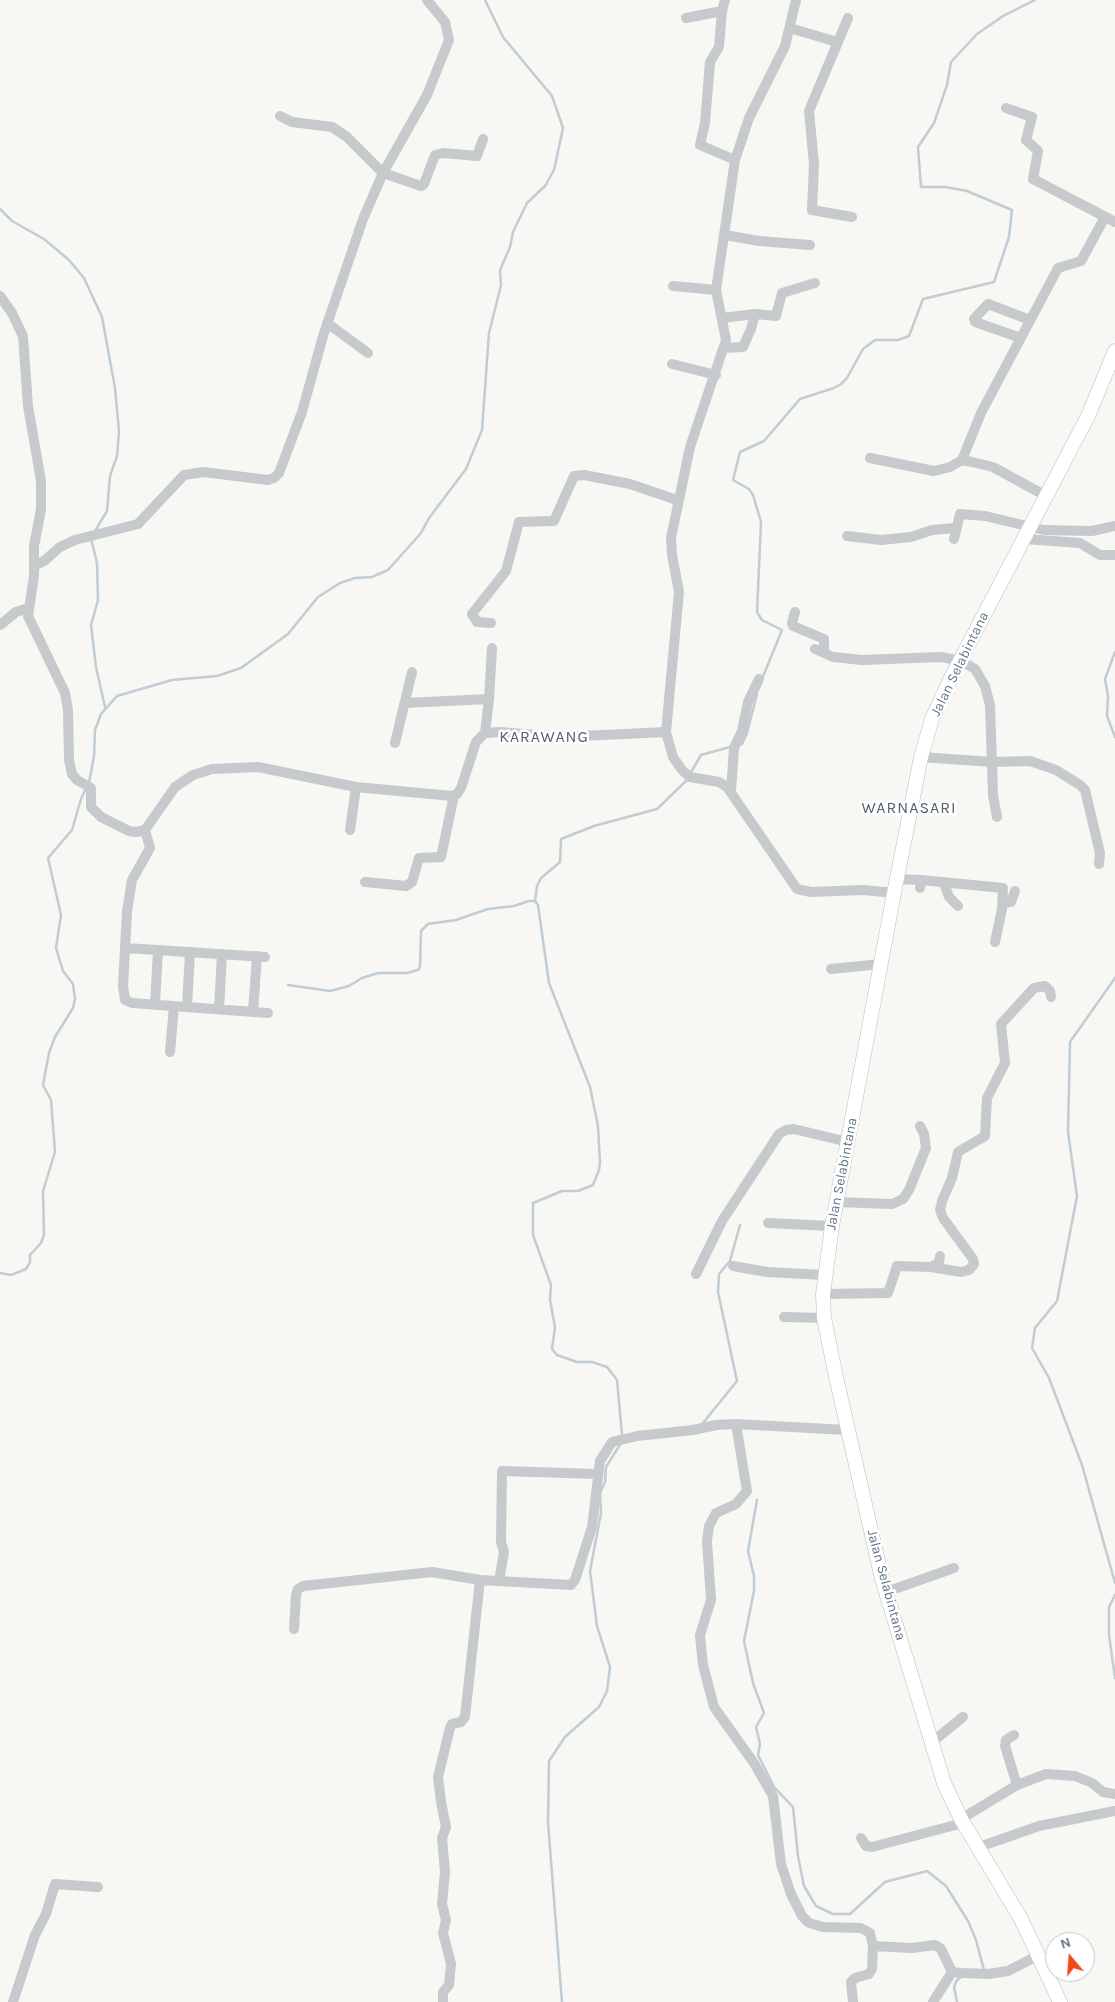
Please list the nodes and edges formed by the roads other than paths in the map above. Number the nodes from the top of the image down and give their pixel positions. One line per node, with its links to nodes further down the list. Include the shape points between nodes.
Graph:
1 (427, 0): 13 (street, via 445,22 449,40 427,95)
2 (725, 0): 4 (street)
3 (796, 0): 7 (street)
4 (722, 11): 5 (street); 12 (street, via 719,47 710,62 700,145)
5 (686, 18)
6 (848, 18): 8 (street)
7 (790, 28): 8 (street); 12 (street)
8 (837, 42): 15 (street, via 809,111 814,164 811,208 814,212)
9 (1006, 108): 14 (street, via 1032,117 1026,140 1038,152 1033,179)
10 (280, 116): 13 (street, via 292,122 332,127)
11 (483, 139): 13 (street, via 477,156 443,153 435,156 423,186)
12 (735, 160): 17 (street)
13 (383, 173): 26 (street)
14 (1105, 217): 16 (street); 25 (street, via 1081,261 1058,268)
15 (852, 218)
16 (1115, 222)
17 (725, 234): 18 (street, via 759,242); 21 (street)
18 (810, 245)
19 (814, 283): 23 (street, via 782,294 776,316)
20 (673, 286): 21 (street)
21 (716, 290): 24 (street)
22 (0, 296): 43 (street, via 20,326 25,347 28,406 42,493)
23 (755, 314): 24 (street); 28 (street, via 743,347)
24 (722, 318): 28 (street, via 726,336)
25 (1030, 320): 27 (street); 27 (street, via 988,304 974,319)
26 (327, 323): 30 (street); 43 (street, via 302,412 284,461 274,478 203,472 184,475 138,524 74,540)
27 (1021, 338): 34 (street, via 971,434)
28 (724, 348): 32 (street)
29 (1115, 351): 35 (street, Jalan Selabintana, via 1088,416)
30 (368, 352)
31 (672, 364): 32 (street)
32 (716, 375): 36 (street, via 690,447)
33 (870, 458): 34 (street, via 934,471)
34 (962, 460): 35 (street, via 993,467)
35 (1046, 496): 39 (street, Jalan Selabintana)
36 (678, 500): 46 (street, via 630,484 574,476 554,521 519,522 506,571 472,614 477,622); 54 (street, via 671,547 679,592)
37 (1115, 526): 39 (street, via 1092,531)
38 (955, 528): 39 (street, via 960,514 1001,519); 40 (street, via 881,540); 41 (street)
39 (1028, 533): 42 (street, via 1080,543 1100,555); 49 (street, Jalan Selabintana)
40 (847, 536)
41 (954, 539)
42 (1115, 555)
43 (34, 566): 44 (street)
44 (28, 608): 47 (street, via 16,612); 63 (street, via 29,619 65,693 72,774 91,788 91,808 95,813 129,831)
45 (795, 612): 49 (street, via 793,626 824,640 819,651 833,657 862,660 933,657)
46 (491, 623)
47 (0, 625)
48 (492, 648): 52 (street)
49 (960, 661): 57 (street, Jalan Selabintana, via 935,711); 58 (street, via 978,674 988,695)
50 (412, 672): 53 (street)
51 (759, 679): 60 (street, via 748,702 742,731 734,748)
52 (490, 699): 53 (street); 55 (street)
53 (405, 703): 56 (street)
54 (666, 732): 55 (street, via 560,737); 60 (street, via 682,770 695,778 720,782)
55 (485, 733): 61 (street, via 476,742 462,786)
56 (396, 743)
57 (922, 757): 58 (street); 66 (street, Jalan Selabintana)
58 (992, 762): 62 (street); 65 (street, via 1039,762 1080,785 1085,790 1092,816)
59 (356, 787): 61 (street); 63 (street, via 271,768 212,769 193,775 176,788); 64 (street)
60 (731, 791): 70 (street, via 797,889)
61 (454, 795): 67 (street, via 442,857 419,858 412,882 406,886)
62 (997, 817)
63 (145, 830): 74 (street, via 150,846 132,880)
64 (350, 830)
65 (1099, 864)
66 (897, 879): 68 (street, via 921,884); 70 (street, Jalan Selabintana)
67 (365, 882)
68 (944, 883): 71 (street, via 1002,888); 72 (street)
69 (1015, 891): 71 (street, via 1011,902)
70 (894, 893): 78 (street, Jalan Selabintana)
71 (1003, 903): 73 (street)
72 (958, 906)
73 (995, 942)
74 (126, 948): 75 (street); 81 (street, via 124,998 132,1003)
75 (158, 950): 76 (street); 81 (street)
76 (190, 952): 77 (street); 83 (street)
77 (222, 954): 84 (street); 85 (street, via 261,956)
78 (881, 964): 79 (street); 89 (street, Jalan Selabintana)
79 (832, 968)
80 (1051, 997): 95 (street, via 1045,986 1034,988 1001,1024 1005,1063 987,1098 985,1136 958,1152 942,1201 940,1210 943,1218 974,1264 961,1272)
81 (154, 1004): 82 (street)
82 (174, 1006): 83 (street); 87 (street)
83 (187, 1007): 84 (street)
84 (219, 1009): 85 (street)
85 (253, 1012): 86 (street)
86 (268, 1013)
87 (170, 1052)
88 (920, 1126): 90 (street, via 926,1148 903,1199 892,1204)
89 (848, 1142): 90 (street, Jalan Selabintana); 96 (street, via 794,1129 779,1134 722,1221)
90 (836, 1202): 92 (street, Jalan Selabintana)
91 (768, 1223): 92 (street)
92 (832, 1226): 97 (street, Jalan Selabintana)
93 (940, 1256): 95 (street, via 939,1263)
94 (733, 1266): 97 (street, via 767,1272)
95 (931, 1267): 98 (street, via 898,1266 888,1293)
96 (696, 1274)
97 (824, 1275): 98 (street, Jalan Selabintana)
98 (823, 1294): 100 (street, Jalan Selabintana)
99 (784, 1317): 100 (street)
100 (824, 1318): 102 (street, Jalan Selabintana)
101 (736, 1424): 102 (street); 103 (street, via 620,1439 605,1450); 119 (street, via 747,1491 736,1504 716,1513 708,1533 711,1600 700,1635 707,1686 714,1707 773,1796 781,1864 790,1894 802,1916 809,1923 823,1927 865,1928 870,1933)
102 (847, 1430): 107 (street, Jalan Selabintana)
103 (597, 1474): 106 (street, via 592,1527 573,1583 568,1586); 106 (street, via 502,1471 501,1542 504,1552)
104 (954, 1568): 107 (street)
105 (480, 1580): 106 (street); 108 (street, via 432,1572 303,1586 296,1596); 123 (street, via 465,1716 463,1721 452,1724 450,1728 438,1777 446,1827 442,1838 445,1872 442,1904 446,1920 443,1933 451,1964)
106 (499, 1581)
107 (886, 1592): 111 (street, Jalan Selabintana)
108 (294, 1629)
109 (963, 1717): 111 (street)
110 (1014, 1735): 112 (street, via 1005,1743)
111 (932, 1742): 115 (street, Jalan Selabintana, via 944,1782)
112 (1017, 1785): 113 (street, via 1046,1774 1067,1773 1083,1778 1103,1792); 115 (street)
113 (1115, 1794)
114 (1115, 1811): 117 (street, via 1039,1826)
115 (962, 1821): 116 (street, via 872,1847 866,1846); 117 (street, Jalan Selabintana)
116 (861, 1838)
117 (979, 1847): 120 (street, Jalan Selabintana)
118 (98, 1887): 122 (street, via 55,1884)
119 (873, 1946): 121 (street, via 912,1948 936,1945); 124 (street, via 871,1972 851,1982)
120 (1040, 1955): 121 (street, via 1008,1971 988,1974); 126 (street, Jalan Selabintana)
121 (952, 1972): 125 (street)
122 (13, 2002)
123 (443, 2002)
124 (852, 2002)
125 (933, 2002)
126 (1060, 2002)

